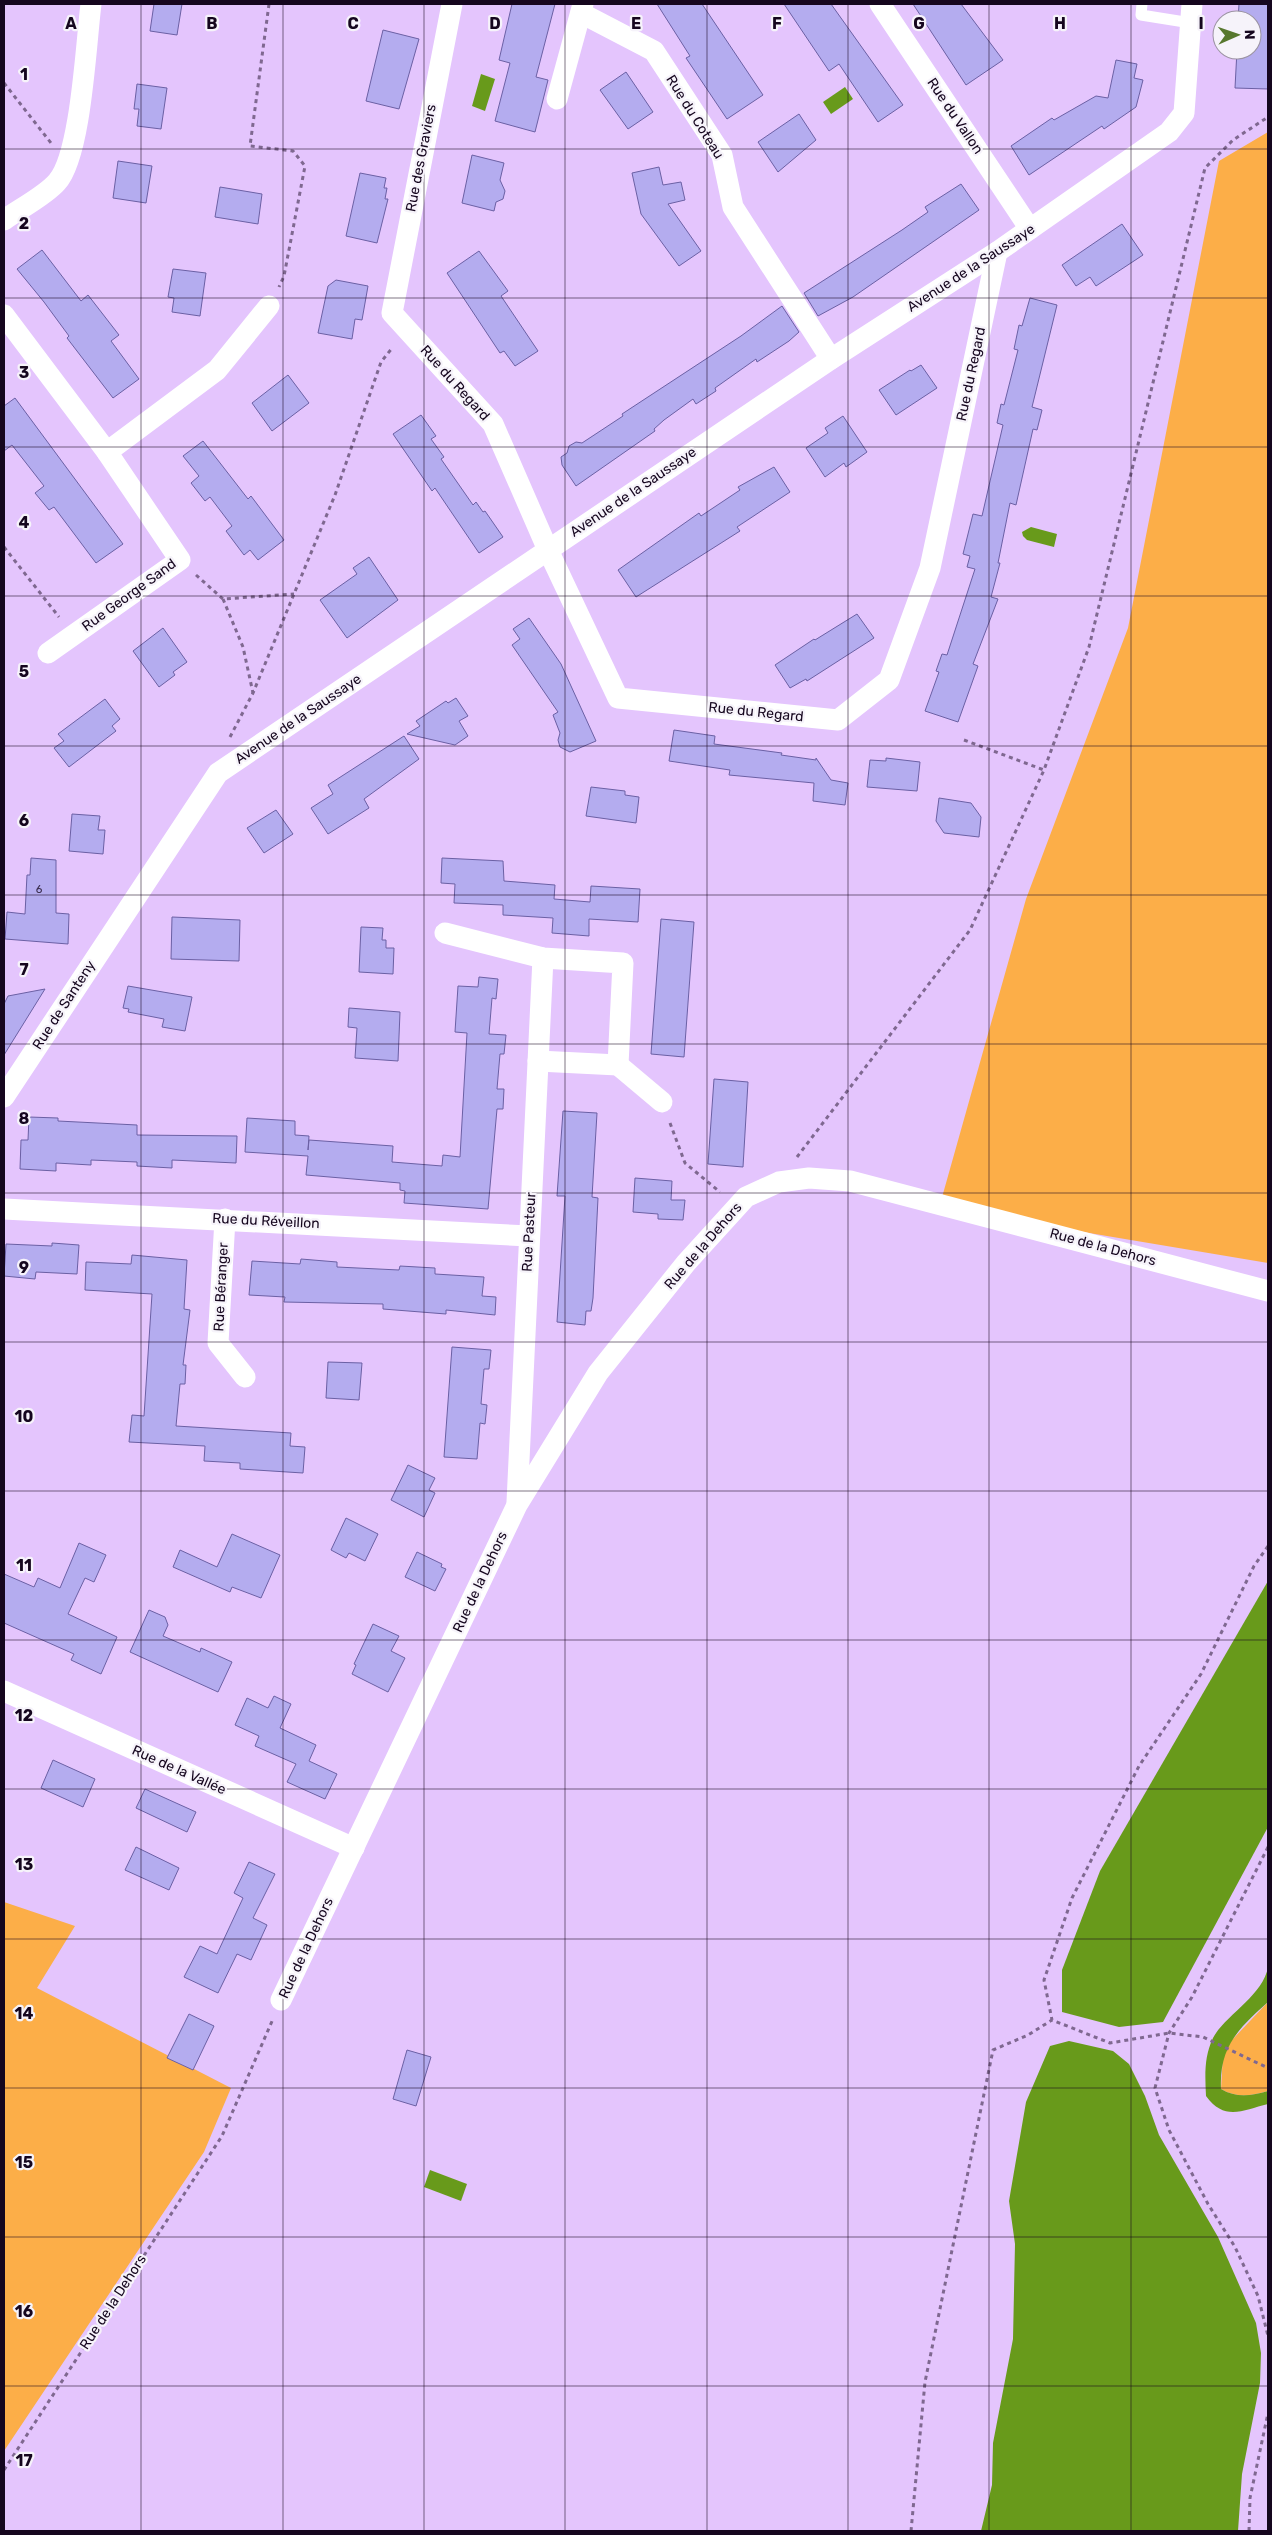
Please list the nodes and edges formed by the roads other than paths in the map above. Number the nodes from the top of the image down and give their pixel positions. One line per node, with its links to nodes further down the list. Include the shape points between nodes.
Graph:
1 (91, 4): 8 (street, via 75,139 68,165 57,183)
2 (452, 4): 12 (street, Rue des Graviers)
3 (880, 4): 9 (street, Rue du Vallon)
4 (1142, 4): 6 (lane, via 1141,15)
5 (582, 8): 7 (street, Rue du Coteau); 14 (street, Rue du Coteau, via 654,51 722,155 733,207)
6 (1191, 13): 9 (street, Avenue de la Saussaye, via 1184,113 1169,132)
7 (557, 99)
8 (4, 220)
9 (1030, 229): 10 (street, Avenue de la Saussaye)
10 (997, 252): 14 (street, Avenue de la Saussaye); 16 (street, Rue du Regard, via 930,568 889,680 838,720 618,698)
11 (269, 306): 15 (street, via 217,370)
12 (392, 313): 16 (street, Rue du Regard, via 492,424)
13 (4, 315): 15 (street, Rue George Sand)
14 (831, 358): 16 (street, Avenue de la Saussaye)
15 (107, 452): 17 (street, Rue George Sand, via 180,560)
16 (548, 550): 18 (street, Avenue de la Saussaye, via 218,773)
17 (48, 653)
18 (124, 913): 23 (street, Rue de Santeny)
19 (445, 933): 20 (street)
20 (543, 958): 21 (street, Rue Pasteur); 22 (street, via 623,963)
21 (538, 1061): 22 (street); 27 (street, Rue Pasteur)
22 (618, 1065): 24 (street)
23 (4, 1096)
24 (662, 1102)
25 (4, 1208): 26 (street, Rue du Réveillon)
26 (224, 1218): 27 (street, Rue du Réveillon); 29 (street, Rue Béranger, via 218,1343)
27 (529, 1236): 30 (street, Rue Pasteur)
28 (1268, 1291): 30 (street, Rue de la Dehors, via 850,1181 809,1178 779,1182 746,1198 686,1263 598,1372)
29 (245, 1377)
30 (517, 1505): 32 (street, Rue de la Dehors)
31 (4, 1691): 32 (street, Rue de la Vallée)
32 (354, 1848): 33 (street, Rue de la Dehors)
33 (281, 2000)

